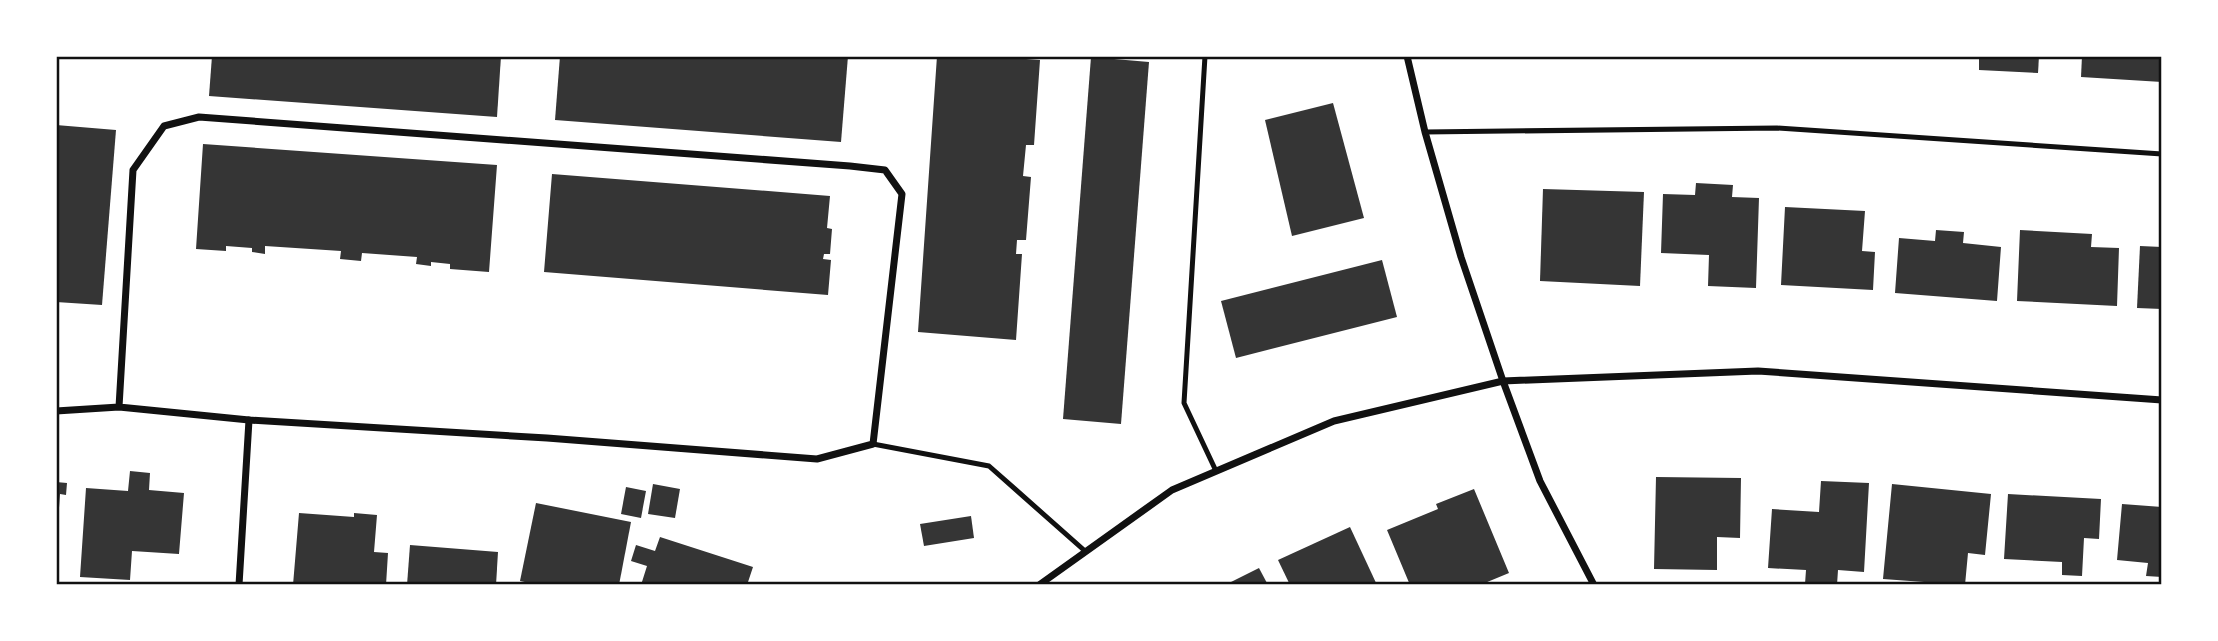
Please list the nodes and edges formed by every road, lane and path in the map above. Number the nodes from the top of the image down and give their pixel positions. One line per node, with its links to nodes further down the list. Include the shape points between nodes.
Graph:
1 (1205, 56): 12 (lane, via 1184,403)
2 (1323, 56): 3 (lane)
3 (1407, 56): 4 (street)
4 (1425, 132): 5 (lane, via 1777,128); 6 (street)
5 (2162, 154)
6 (1503, 381): 7 (street, via 1758,371); 12 (street, via 1334,421); 16 (street, via 1540,481)
7 (2162, 400)
8 (119, 407): 9 (street); 10 (street); 11 (street, via 133,170 164,126 199,117 885,170 902,194)
9 (56, 411)
10 (249, 420): 11 (street, via 817,458); 14 (street)
11 (873, 444): 13 (lane, via 989,466)
12 (1216, 471): 13 (street, via 1172,490)
13 (1085, 551): 15 (street)
14 (239, 585)
15 (1040, 585)
16 (1594, 585)

